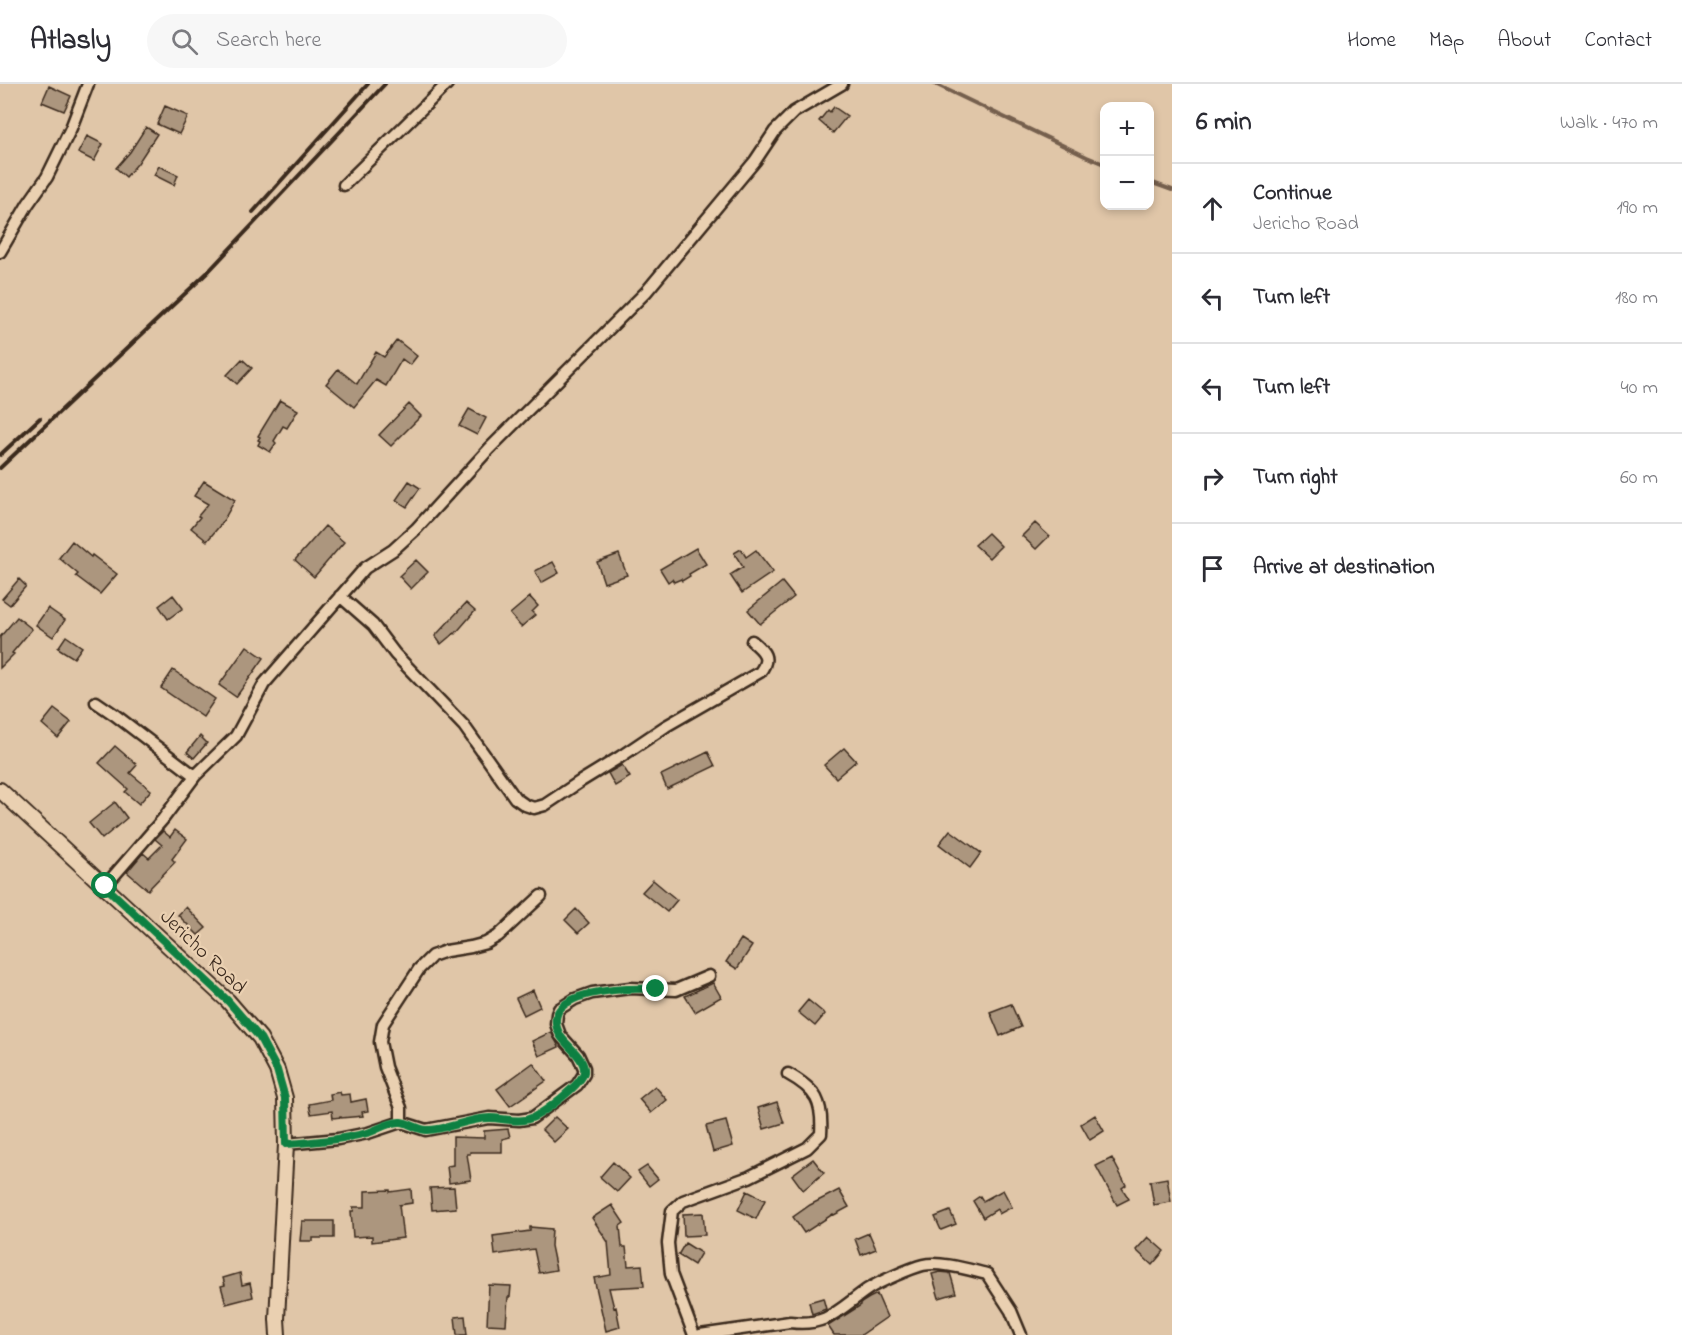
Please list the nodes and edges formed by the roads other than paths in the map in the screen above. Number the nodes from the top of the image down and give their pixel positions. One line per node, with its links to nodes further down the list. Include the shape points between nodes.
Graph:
1 (88, 84): 5 (street, via 47,177)
2 (447, 84): 4 (street)
3 (842, 84): 6 (street, via 794,112 775,131 755,161 646,292 489,449 416,530 364,568)
4 (344, 185)
5 (0, 252)
6 (340, 596): 7 (street, via 374,625 395,654 464,726 515,798 534,808 545,806 666,726 760,672 766,657); 9 (street, via 264,684 236,736)
7 (752, 641)
8 (96, 702): 9 (street)
9 (195, 776): 11 (street)
10 (0, 790): 11 (street, Jericho Road)
11 (105, 886): 16 (street, Jericho Road, via 228,1001 260,1038 277,1070 285,1098)
12 (541, 896): 15 (street, via 486,943 432,956 383,1024 380,1042 401,1108)
13 (709, 976): 15 (street, via 676,990 630,988 592,993 559,1009 556,1023 560,1035 578,1055 584,1074 577,1085 532,1118 489,1118 426,1130)
14 (788, 1074): 18 (street, via 812,1091 821,1106 821,1134 807,1148 749,1178 683,1201 672,1211 668,1243 671,1274)
15 (401, 1122): 16 (street, via 338,1139)
16 (286, 1144): 17 (street, Jericho Road)
17 (278, 1335)
18 (694, 1335)
19 (700, 1335): 20 (street, via 821,1321 870,1288 925,1264 987,1274)
20 (1021, 1335)

